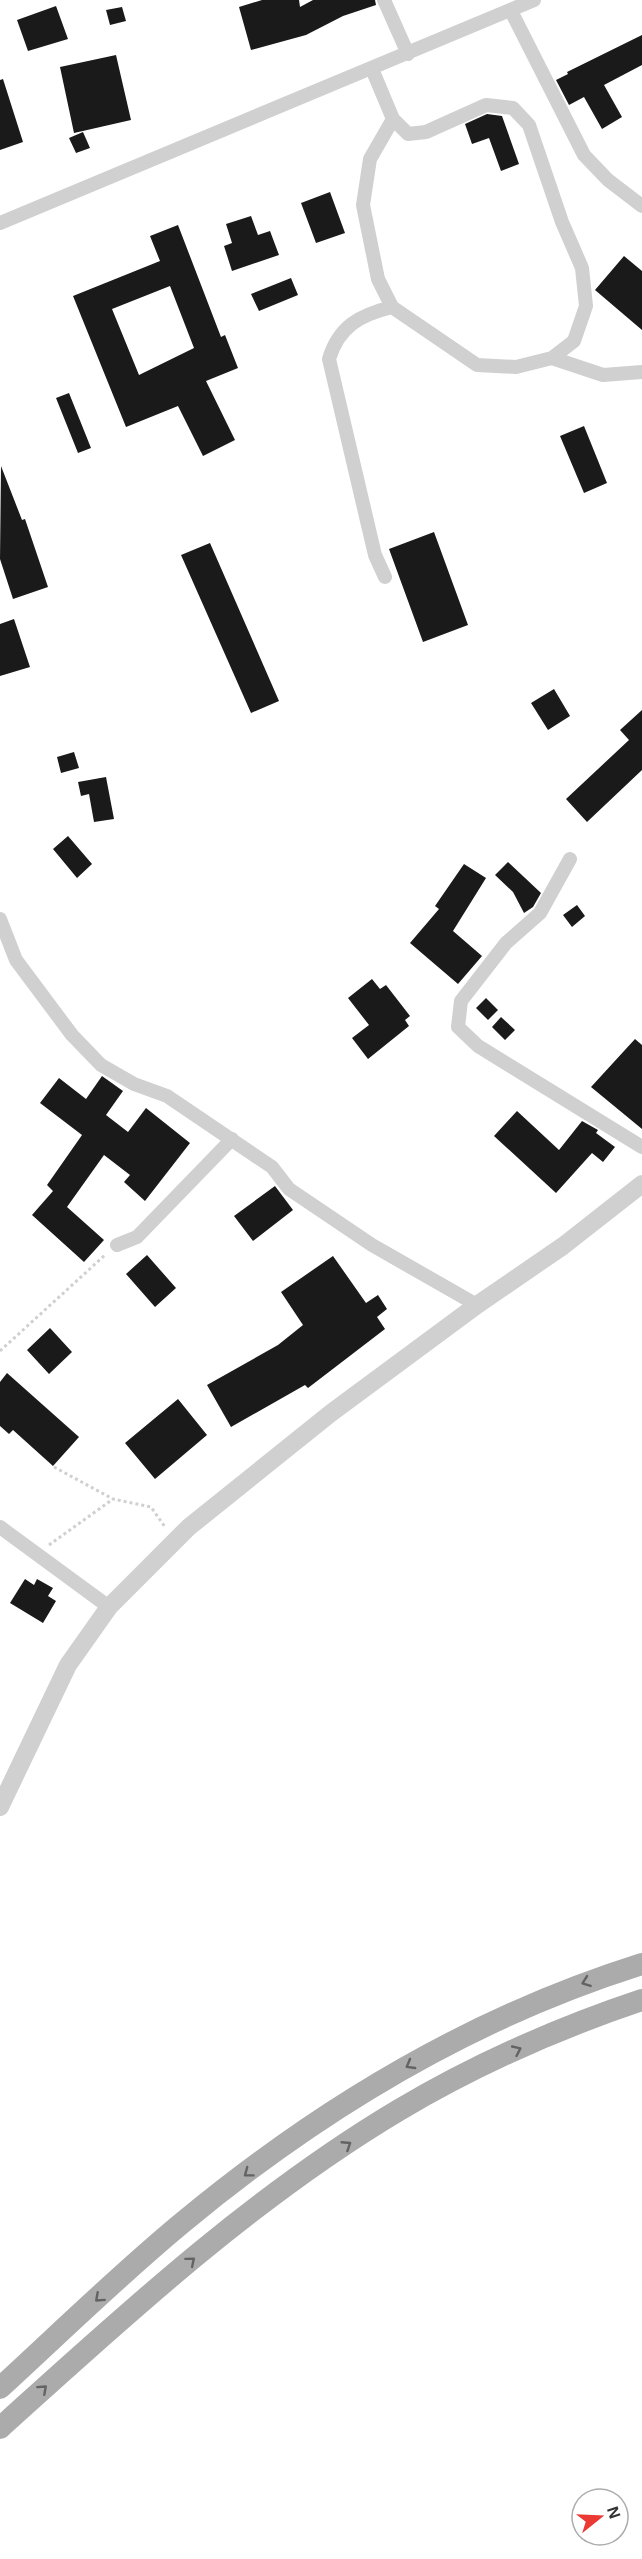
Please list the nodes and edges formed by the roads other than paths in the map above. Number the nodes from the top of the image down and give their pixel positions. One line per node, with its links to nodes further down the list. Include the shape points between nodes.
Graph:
1 (384, 0): 4 (street)
2 (534, 0): 3 (street)
3 (511, 11): 4 (street); 7 (street, via 584,155)
4 (408, 54): 5 (street)
5 (372, 69): 6 (street); 8 (street)
6 (393, 119): 9 (street, via 370,159 363,205 378,279); 10 (street, via 408,134 426,132 486,105 501,105 513,108 529,125 582,268 586,306 574,341)
7 (642, 206)
8 (0, 223)
9 (392, 307): 10 (street, via 477,365 516,367); 12 (street, via 371,312 353,323 335,340 329,359 375,555)
10 (552, 358): 11 (street, via 603,375)
11 (642, 372)
12 (386, 577)
13 (570, 859): 17 (street, via 540,913 506,943 461,1001 458,1027 478,1046)
14 (0, 919): 15 (street)
15 (4, 940): 16 (street, via 72,1035 101,1065 134,1084 167,1096)
16 (232, 1139): 19 (street, via 137,1237); 20 (street, via 272,1167 289,1188 372,1245)
17 (642, 1147)
18 (642, 1184): 20 (street, via 563,1246)
19 (117, 1245)
20 (477, 1305): 22 (street, via 331,1413 189,1527)
21 (0, 1527): 22 (street)
22 (109, 1607): 23 (street, via 68,1665)
23 (0, 1807)
24 (642, 1964): 26 (main road, one-way to 26, via 585,1982 460,2037 375,2085 287,2143 182,2223)
25 (642, 2000): 27 (main road, one-way to 25, via 219,2237 309,2169 399,2110 495,2060 581,2021)
26 (0, 2388)
27 (0, 2428)

